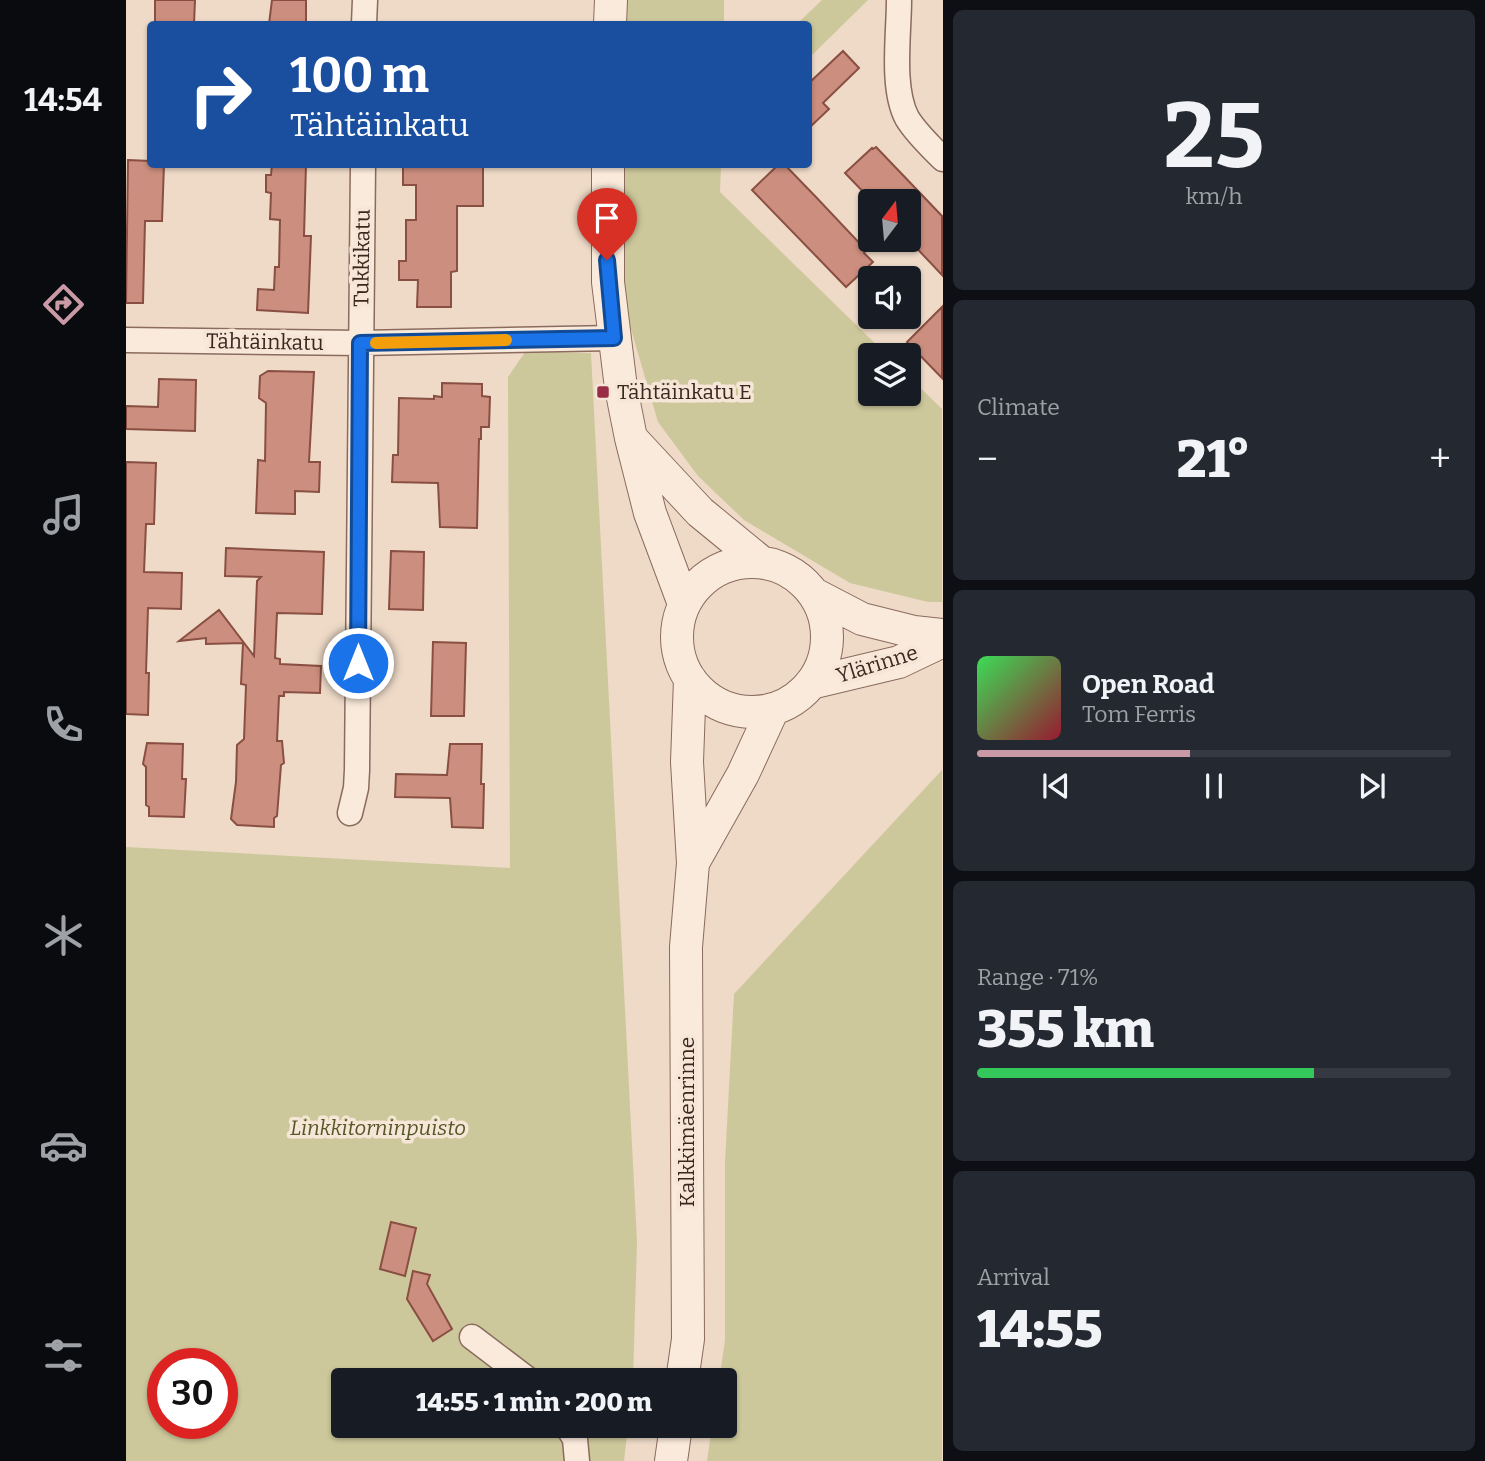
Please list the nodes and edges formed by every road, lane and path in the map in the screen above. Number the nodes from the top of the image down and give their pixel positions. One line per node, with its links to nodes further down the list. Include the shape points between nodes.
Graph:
1 (365, 0): 4 (street)
2 (611, 0): 5 (street)
3 (899, 0): 6 (street, via 900,93 907,117)
4 (364, 21)
5 (610, 21)
6 (943, 159)
7 (363, 168): 11 (street, Tukkikatu)
8 (608, 168): 9 (street, via 608,282)
9 (614, 338): 11 (street, Tähtäinkatu); 12 (street)
10 (126, 340): 11 (street, Tähtäinkatu)
11 (360, 343): 21 (street, Tukkikatu, via 356,779)
12 (631, 438): 13 (street, via 700,512); 15 (street, via 650,513)
13 (761, 562): 14 (street, via 791,573); 15 (street, via 716,571)
14 (814, 594): 16 (street, Ylärinne, via 862,619); 19 (street, via 827,639 820,669)
15 (684, 604): 18 (street, via 676,635)
16 (943, 635)
17 (943, 641): 19 (street, Ylärinne, via 899,662)
18 (690, 680): 20 (street, via 727,708); 22 (street, Kalkkimäenrinne, via 687,761)
19 (811, 683): 20 (street, via 788,703)
20 (773, 709): 22 (street, Kalkkimäenrinne)
21 (350, 813)
22 (693, 863): 25 (street, Kalkkimäenrinne, via 686,947 688,1326)
23 (472, 1337): 24 (street)
24 (513, 1368)
25 (683, 1368)
26 (574, 1438): 28 (street)
27 (674, 1438): 29 (street)
28 (576, 1461)
29 (671, 1461)

